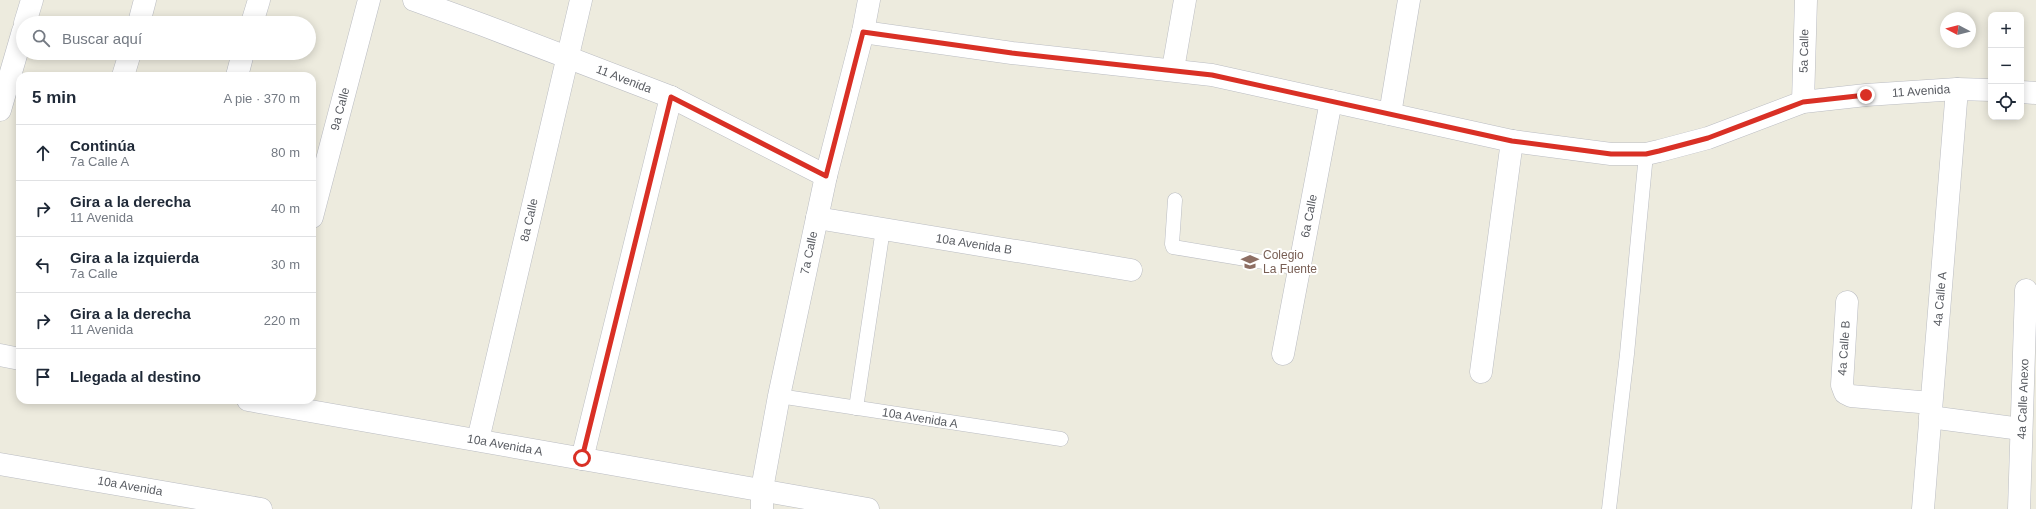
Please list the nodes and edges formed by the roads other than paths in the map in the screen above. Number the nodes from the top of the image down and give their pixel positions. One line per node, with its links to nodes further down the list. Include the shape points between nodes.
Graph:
1 (32, 0): 11 (street)
2 (145, 0): 12 (street)
3 (259, 0): 13 (street)
4 (369, 0): 35 (street, 9a Calle)
5 (414, 0): 16 (street, 11 Avenida)
6 (581, 0): 16 (street, 8a Calle)
7 (869, 0): 14 (street, 7a Calle)
8 (1185, 0): 19 (street)
9 (1409, 0): 30 (street)
10 (1806, 0): 28 (street, 5a Calle)
11 (27, 16)
12 (140, 16)
13 (254, 16)
14 (863, 32): 19 (street, 11 Avenida, via 1012,53); 33 (street, 7a Calle)
15 (16, 55): 29 (street)
16 (566, 57): 26 (street, 11 Avenida); 52 (street, 8a Calle)
17 (128, 60): 20 (street)
18 (241, 60): 21 (street)
19 (1173, 69): 27 (street, 11 Avenida)
20 (124, 72)
21 (238, 72)
22 (1957, 89): 23 (street, 11 Avenida); 28 (street, 11 Avenida); 49 (street, 4a Calle A)
23 (1988, 90)
24 (2024, 92): 25 (street)
25 (2036, 93)
26 (671, 97): 33 (street, 11 Avenida); 53 (street)
27 (1331, 101): 30 (street, 11 Avenida); 38 (street, 6a Calle)
28 (1803, 102): 32 (street, 11 Avenida, via 1708,138)
29 (0, 110)
30 (1390, 114): 31 (street, 11 Avenida)
31 (1512, 141): 32 (street, 11 Avenida, via 1611,154); 45 (street)
32 (1646, 154): 58 (lane, via 1628,346)
33 (826, 176): 36 (street, 7a Calle)
34 (1175, 200): 38 (lane, via 1173,247)
35 (316, 202)
36 (817, 218): 37 (street, 10a Avenida B); 46 (street, 7a Calle)
37 (883, 229): 39 (street, 10a Avenida B); 48 (lane)
38 (1300, 268): 42 (street, 6a Calle)
39 (1131, 270)
40 (2026, 290): 50 (street, 4a Calle Anexo)
41 (1847, 302): 49 (street, 4a Calle B, via 1842,385 1845,393)
42 (1283, 354)
43 (0, 355): 44 (street)
44 (16, 358)
45 (1481, 372)
46 (779, 396): 48 (lane, 10a Avenida A); 55 (street, 7a Calle)
47 (271, 404): 52 (street, 10a Avenida A)
48 (856, 408): 51 (lane, 10a Avenida A)
49 (1930, 410): 50 (street); 59 (street, 4a Calle A)
50 (2021, 429): 60 (street, 4a Calle Anexo)
51 (1061, 439)
52 (478, 440): 53 (street, 10a Avenida A)
53 (582, 458): 55 (street, 10a Avenida A)
54 (0, 464): 56 (street, 10a Avenida)
55 (762, 499): 57 (street)
56 (261, 509)
57 (868, 509)
58 (1609, 509)
59 (1923, 509)
60 (2019, 509)

